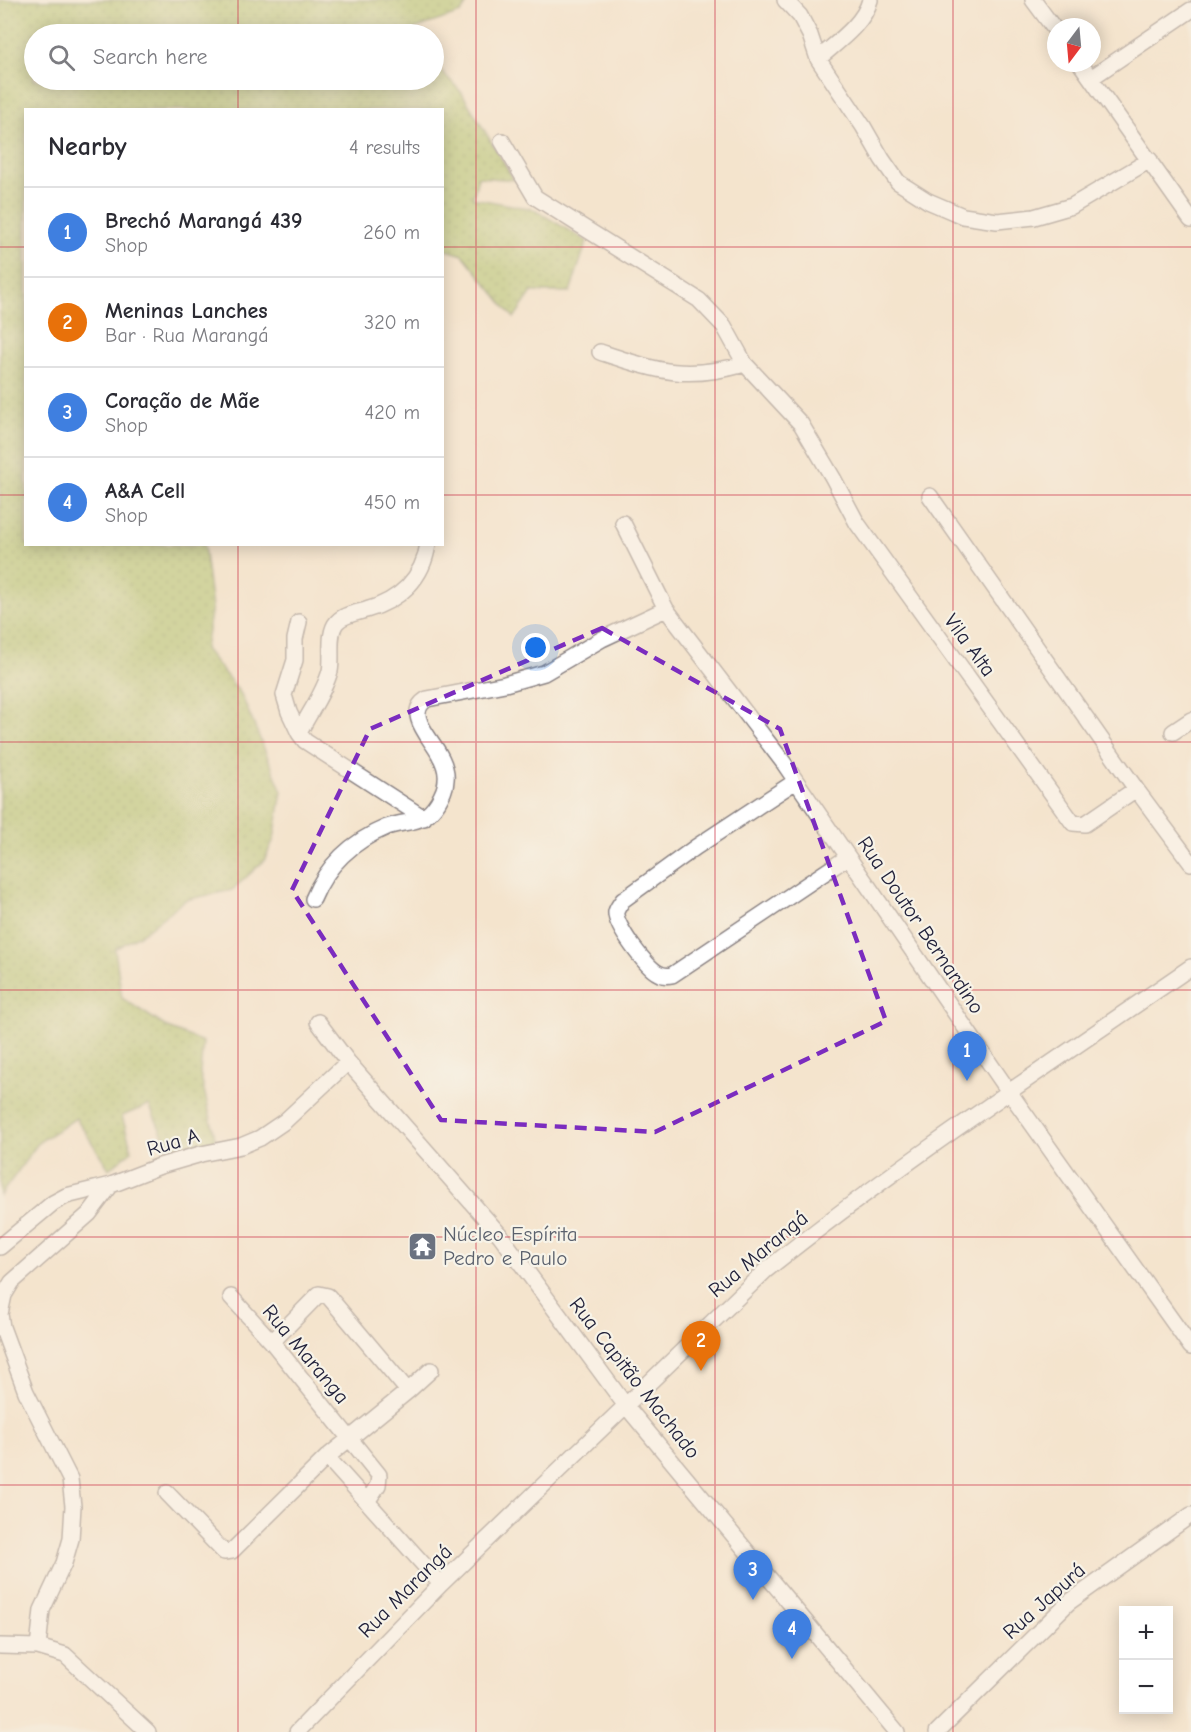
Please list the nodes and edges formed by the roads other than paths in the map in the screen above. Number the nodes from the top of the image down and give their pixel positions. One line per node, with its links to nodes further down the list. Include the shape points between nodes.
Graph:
1 (785, 0): 6 (street, via 800,16)
2 (870, 0): 6 (street, via 853,27)
3 (1033, 0): 5 (street)
4 (1191, 10): 8 (street)
5 (1047, 19)
6 (818, 60): 10 (street, via 898,182 963,216 998,221 1034,217 1071,206)
7 (1087, 72): 8 (street)
8 (1091, 78): 10 (street)
9 (502, 141): 13 (street, Vila Alta, via 535,197 699,300 724,326)
10 (1150, 160): 11 (street)
11 (1191, 220)
12 (600, 352): 13 (street, via 673,373 695,374)
13 (745, 364): 23 (street, Vila Alta, via 801,424 856,523 1073,823 1085,824)
14 (930, 496): 23 (street)
15 (623, 523): 17 (street, Rua Doutor Bernardino)
16 (428, 546): 21 (street, via 417,578 402,593 383,606 345,616 333,628 329,673)
17 (666, 609): 22 (street, Rua Doutor Bernardino); 24 (street, via 602,639 544,673 421,703 418,720 440,755 447,781 437,804)
18 (299, 622): 21 (street, via 295,660 284,695)
19 (1191, 720): 20 (street)
20 (1173, 732)
21 (299, 733): 24 (street, via 305,741)
22 (796, 780): 25 (street, Rua Doutor Bernardino); 25 (street, via 623,900 616,919 631,944 654,970 672,975)
23 (1136, 789): 26 (street)
24 (424, 818): 27 (street, via 387,828 347,850 331,865)
25 (848, 857): 31 (street, Rua Doutor Bernardino)
26 (1191, 864)
27 (314, 899)
28 (1191, 967): 31 (street, Rua Marangá)
29 (318, 1022): 30 (street, Rua Capitão Machado)
30 (348, 1062): 32 (street, Rua A, via 260,1138 160,1166); 39 (street, Rua Capitão Machado, via 500,1235)
31 (1010, 1093): 36 (street, Rua Doutor Bernardino); 39 (street, Rua Marangá, via 920,1154 765,1271)
32 (111, 1185): 33 (street, Rua A, via 52,1203); 47 (street, via 89,1214 12,1282 0,1314 26,1392 70,1479 71,1539 42,1610)
33 (0, 1247)
34 (231, 1298): 35 (street, Rua Maranga)
35 (272, 1342): 38 (street, via 319,1294 324,1294); 40 (street, Rua Maranga)
36 (1191, 1347)
37 (431, 1370): 38 (street, Rua Maranga)
38 (408, 1391): 40 (street, Rua Maranga)
39 (626, 1406): 45 (street, Rua Marangá); 50 (street, Rua Capitão Machado)
40 (349, 1438): 41 (street, Rua Maranga); 43 (street, via 379,1475 378,1485)
41 (327, 1457): 42 (street, Rua Maranga, via 227,1553); 43 (street)
42 (167, 1493)
43 (367, 1502): 45 (street)
44 (1191, 1515): 51 (street, Rua Japurá, via 1068,1603)
45 (441, 1584): 49 (street, Rua Marangá)
46 (0, 1646): 47 (street)
47 (38, 1647): 48 (street, via 65,1655)
48 (148, 1732)
49 (297, 1732)
50 (897, 1732)
51 (937, 1732)

